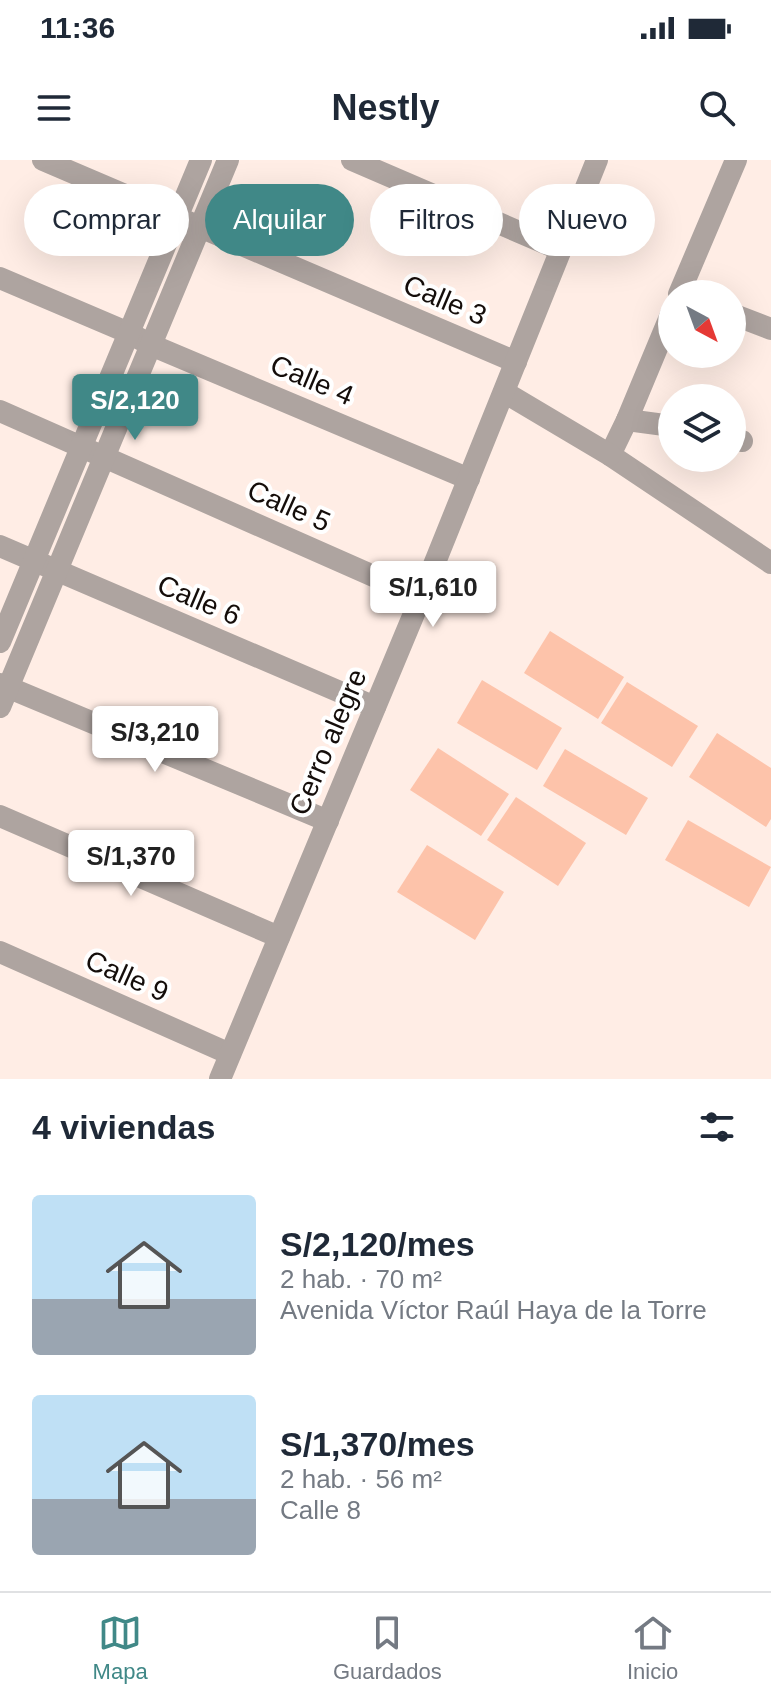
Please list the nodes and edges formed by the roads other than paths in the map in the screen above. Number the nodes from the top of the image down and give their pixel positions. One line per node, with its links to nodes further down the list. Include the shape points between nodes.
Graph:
1 (43, 160): 7 (street, Calle 3)
2 (201, 160): 9 (street)
3 (228, 160): 11 (street)
4 (352, 160): 12 (street)
5 (597, 160): 8 (street, Cerro alegre)
6 (736, 160): 16 (street)
7 (98, 184)
8 (587, 184)
9 (189, 189)
10 (189, 223): 11 (street, Calle 3)
11 (199, 228): 20 (street); 22 (street, Calle 3)
12 (519, 232)
13 (161, 256): 19 (street)
14 (559, 256): 22 (street, Cerro alegre)
15 (0, 278): 19 (street, Calle 4)
16 (686, 280)
17 (746, 319): 18 (street)
18 (771, 329)
19 (129, 333): 20 (street, Calle 4); 27 (street)
20 (151, 345): 29 (street); 30 (street, Calle 4)
21 (658, 346): 25 (street)
22 (516, 362): 23 (street, Cerro alegre)
23 (504, 392): 28 (street); 30 (street, Cerro alegre)
24 (0, 411): 27 (street, Calle 5)
25 (627, 420): 26 (street); 28 (street)
26 (658, 424)
27 (81, 447): 29 (street, Calle 5); 32 (street)
28 (610, 455): 33 (street)
29 (105, 457): 34 (street); 35 (street, Calle 5)
30 (469, 479): 35 (street, Cerro alegre)
31 (0, 546): 32 (street, Calle 6)
32 (34, 561): 34 (street, Calle 6); 36 (street)
33 (771, 563)
34 (57, 571): 37 (street); 38 (street, Calle 6)
35 (421, 597): 38 (street, Cerro alegre)
36 (0, 642)
37 (3, 693): 40 (street)
38 (375, 707): 40 (street, Cerro alegre)
39 (0, 816): 41 (street)
40 (328, 821): 41 (street, Cerro alegre)
41 (279, 937): 43 (street, Cerro alegre)
42 (0, 952): 43 (street, Calle 9)
43 (230, 1054): 44 (street, Cerro alegre)
44 (220, 1079)

